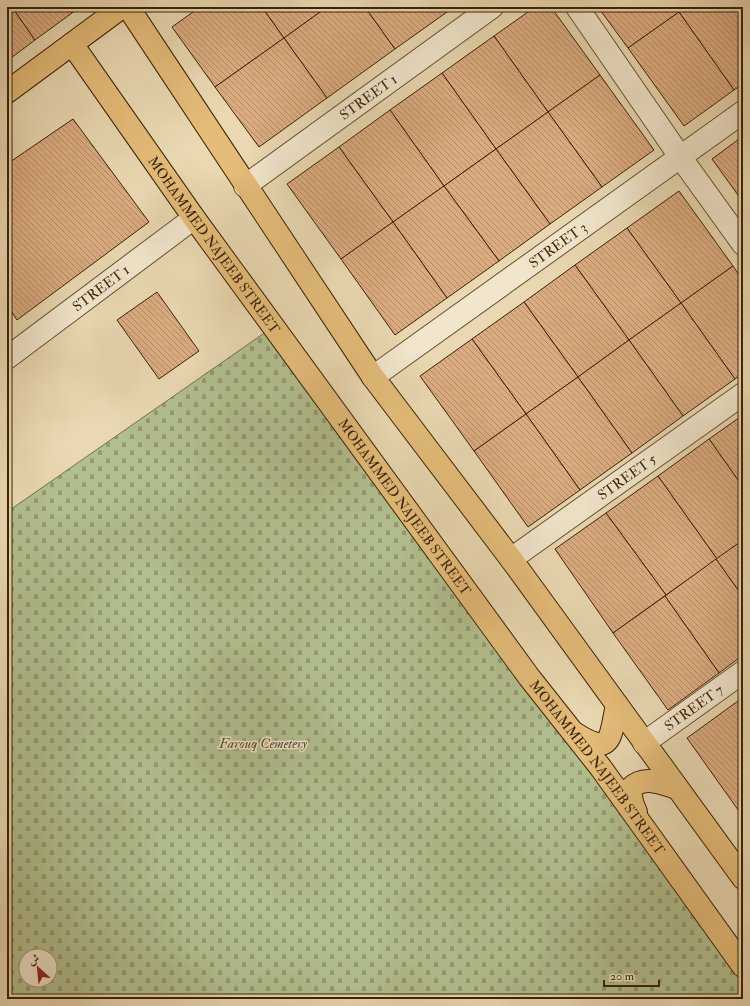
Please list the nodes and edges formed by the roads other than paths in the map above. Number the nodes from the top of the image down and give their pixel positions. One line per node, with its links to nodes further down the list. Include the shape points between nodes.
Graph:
1 (122, 7): 5 (main road)
2 (128, 7): 9 (main road)
3 (492, 7): 9 (street, STREET 1)
4 (577, 7): 8 (street)
5 (72, 44): 6 (main road); 10 (main road, MOHAMMED NAJEEB STREET)
6 (7, 92)
7 (743, 112): 8 (street, STREET 3)
8 (681, 158): 11 (street); 13 (street, STREET 3)
9 (245, 186): 13 (main road)
10 (194, 218): 12 (street, STREET 1); 18 (main road, MOHAMMED NAJEEB STREET, via 529,677)
11 (743, 244)
12 (7, 358)
13 (373, 377): 15 (main road)
14 (743, 394): 15 (street, STREET 5)
15 (511, 559): 17 (main road)
16 (743, 672): 19 (street, STREET 7)
17 (617, 705): 18 (main road, via 611,734 605,743 599,746 592,744); 19 (main road)
18 (575, 734): 21 (main road, MOHAMMED NAJEEB STREET)
19 (644, 743): 20 (main road)
20 (677, 788): 21 (main road, via 648,780 641,781 631,788 631,801); 22 (main road)
21 (642, 823): 23 (main road, MOHAMMED NAJEEB STREET)
22 (743, 878)
23 (743, 966)

